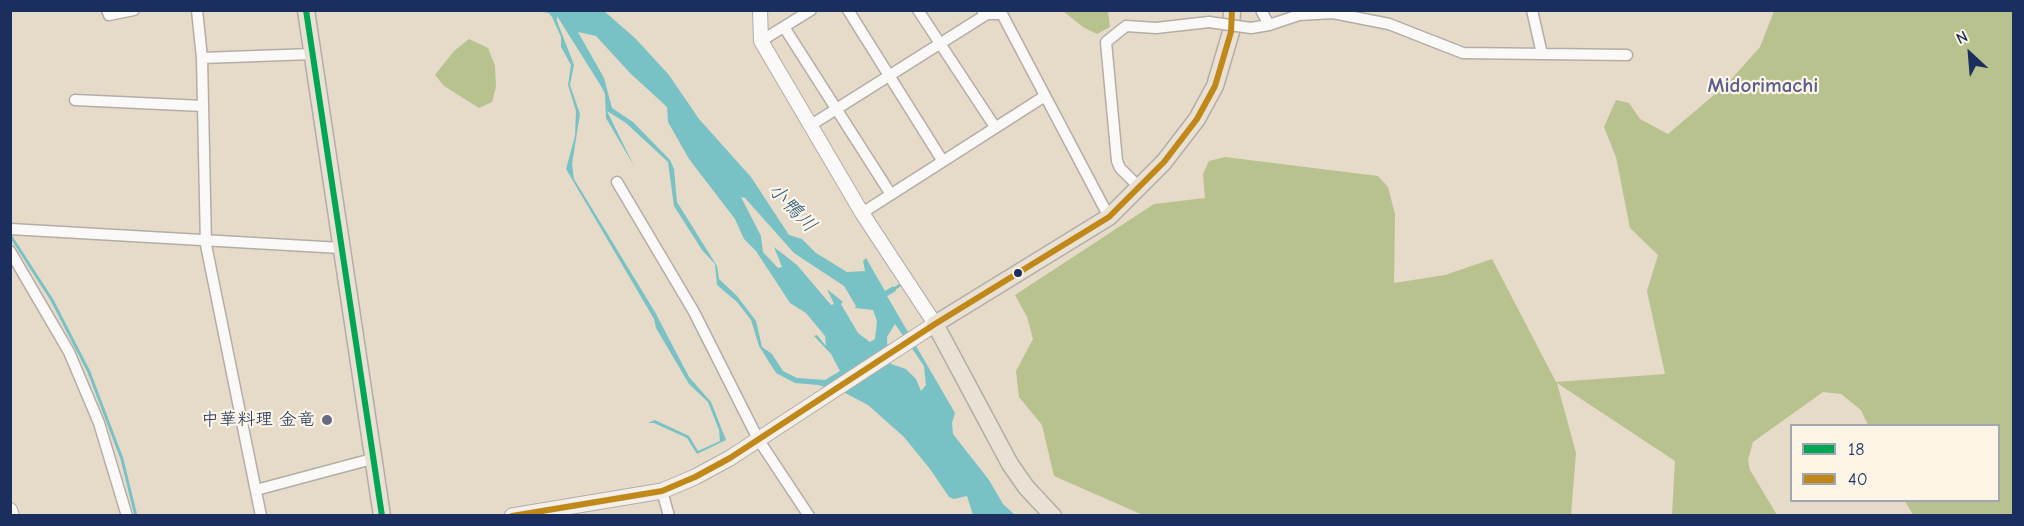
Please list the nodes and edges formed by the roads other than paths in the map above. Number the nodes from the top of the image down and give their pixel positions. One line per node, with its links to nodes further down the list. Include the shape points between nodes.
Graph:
1 (106, 10): 2 (street, via 110,15)
2 (134, 10)
3 (197, 10): 22 (street)
4 (306, 10): 19 (main road)
5 (760, 10): 17 (street)
6 (811, 10): 16 (street)
7 (848, 10): 23 (street)
8 (918, 10): 18 (street)
9 (1232, 10): 32 (main road, via 1225,54 1211,94 1184,138)
10 (1261, 10): 15 (street)
11 (1532, 10): 20 (street)
12 (985, 12): 18 (street); 24 (street, via 1002,14)
13 (1333, 12): 14 (street); 20 (street, via 1389,24 1463,53)
14 (1307, 13): 15 (street)
15 (1269, 25): 32 (street, bridge, via 1251,28 1209,22 1156,28 1126,26 1106,42 1117,161)
16 (784, 27): 17 (street); 27 (street)
17 (761, 41): 28 (street)
18 (940, 44): 23 (street); 29 (street)
19 (312, 54): 22 (street); 38 (main road)
20 (1542, 54): 21 (street)
21 (1627, 55)
22 (202, 58): 26 (street)
23 (890, 77): 27 (street); 30 (street)
24 (1045, 96): 29 (street); 35 (street)
25 (75, 100): 26 (street)
26 (203, 106): 37 (street)
27 (837, 110): 28 (street); 33 (street)
28 (811, 125): 34 (street)
29 (995, 127): 30 (street)
30 (942, 160): 33 (street)
31 (617, 182): 41 (street)
32 (1139, 187): 35 (main road)
33 (890, 193): 34 (street)
34 (862, 213): 40 (street)
35 (1109, 217): 40 (main road)
36 (10, 229): 37 (street)
37 (207, 238): 38 (street); 43 (street)
38 (341, 248): 42 (main road)
39 (10, 251): 47 (street, via 69,352 99,423)
40 (935, 324): 41 (main road); 53 (main road, via 1010,464)
41 (763, 435): 44 (main road, via 704,472); 52 (street)
42 (372, 459): 43 (street); 49 (main road)
43 (256, 490): 48 (street)
44 (662, 491): 50 (main road); 51 (street)
45 (10, 510): 46 (street)
46 (12, 516)
47 (127, 516)
48 (261, 516)
49 (382, 516)
50 (512, 516)
51 (669, 516)
52 (809, 516)
53 (1053, 516)

